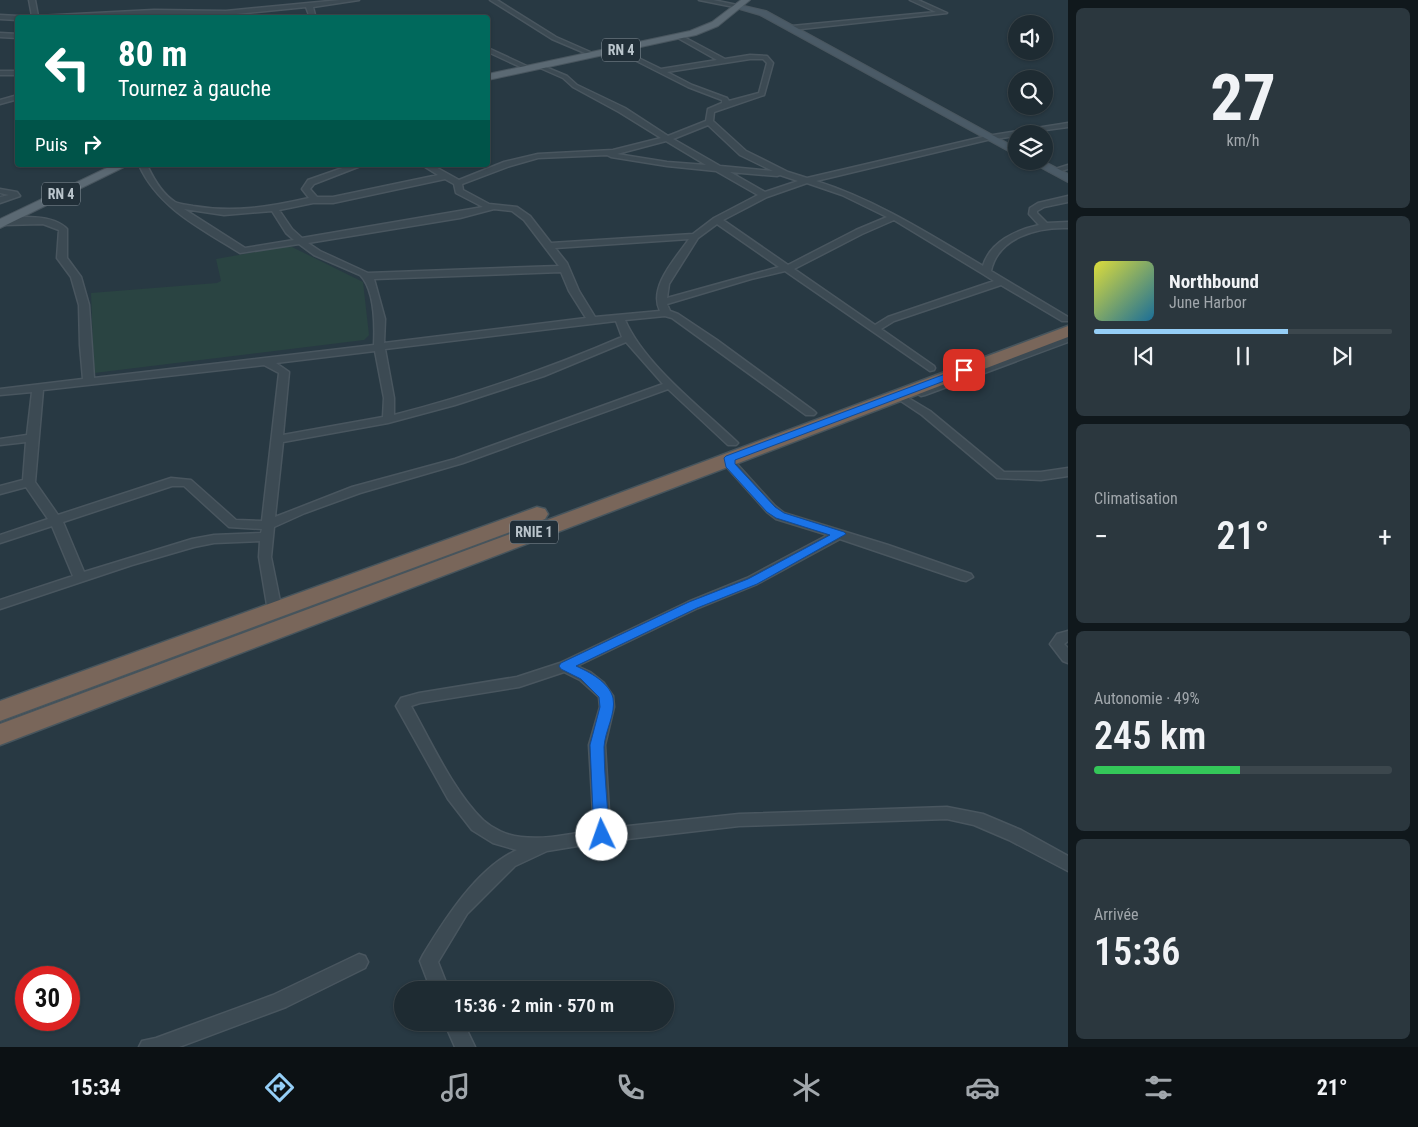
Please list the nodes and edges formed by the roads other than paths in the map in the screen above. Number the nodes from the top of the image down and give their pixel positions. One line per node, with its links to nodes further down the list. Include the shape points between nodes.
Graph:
1 (32, 0): 8 (street)
2 (356, 0): 7 (street)
3 (493, 0): 19 (street, via 554,38)
4 (702, 0): 6 (street)
5 (913, 0): 13 (street, via 944,13)
6 (742, 3): 13 (main road); 16 (main road, RN 4, via 716,24)
7 (311, 5): 9 (street, via 226,13); 10 (street)
8 (35, 15)
9 (154, 15)
10 (312, 15)
11 (0, 18): 12 (street)
12 (15, 18)
13 (792, 28): 36 (main road)
14 (0, 36): 15 (street)
15 (15, 36)
16 (680, 37): 17 (main road, RN 4); 20 (street)
17 (618, 50): 19 (main road, RN 4); 23 (street)
18 (490, 51): 22 (street)
19 (594, 55): 21 (main road, RN 4)
20 (724, 61): 23 (street); 31 (street, via 756,56 769,59 770,63 762,94)
21 (541, 67): 22 (main road, RN 4); 37 (street, via 565,76 575,86 622,110)
22 (529, 69): 26 (main road, RN 4)
23 (660, 70): 31 (street)
24 (0, 73): 25 (street)
25 (15, 73)
26 (490, 78)
27 (0, 94): 28 (street)
28 (15, 96)
29 (15, 97): 30 (street)
30 (0, 102)
31 (725, 102): 34 (street, via 711,111)
32 (15, 105): 33 (street)
33 (0, 108)
34 (709, 122): 37 (street); 47 (street, via 743,154)
35 (1068, 124): 36 (street)
36 (987, 138): 38 (main road); 50 (street)
37 (667, 139): 39 (street); 45 (street)
38 (1008, 148)
39 (600, 153): 45 (street); 51 (street, via 540,155)
40 (118, 167): 62 (main road, RN 4)
41 (144, 167): 57 (street, via 157,190)
42 (353, 167): 56 (street, via 311,182 306,189)
43 (430, 167): 48 (street)
44 (1068, 168): 46 (street)
45 (719, 169): 47 (street); 53 (street)
46 (1053, 171): 49 (main road)
47 (785, 174): 50 (street)
48 (446, 176): 51 (street); 56 (street, via 334,200)
49 (1068, 179)
50 (806, 181): 53 (street); 60 (street, via 845,193)
51 (458, 183): 58 (street, via 459,191)
52 (0, 191): 55 (street, via 16,196)
53 (764, 195): 61 (street)
54 (1068, 199): 63 (street, via 1033,210)
55 (0, 200)
56 (313, 200): 59 (street)
57 (174, 204): 59 (street, via 212,212); 66 (street, via 193,220 243,251)
58 (493, 207): 66 (street); 67 (street, via 516,210 527,218)
59 (274, 208): 66 (street, via 289,231)
60 (894, 217): 69 (street); 70 (street)
61 (717, 220): 65 (street); 69 (street)
62 (2, 223): 85 (street, via 35,221 59,225 63,229 62,258 76,276 83,299)
63 (1044, 225): 64 (street); 70 (street, via 1016,236 997,249)
64 (1068, 225)
65 (695, 236): 67 (street); 73 (street, via 664,284)
66 (301, 242): 71 (street)
67 (550, 246): 68 (street)
68 (565, 268): 71 (street); 76 (street, via 574,291)
69 (788, 268): 73 (street); 78 (street)
70 (986, 272): 72 (street)
71 (367, 276): 80 (street, via 380,319)
72 (1002, 281): 77 (street); 78 (street, via 891,319)
73 (661, 303): 74 (street)
74 (666, 313): 75 (street); 91 (street, via 705,337)
75 (619, 317): 76 (street); 79 (street)
76 (592, 320): 80 (street)
77 (1067, 327): 83 (highway, RNIE 1); 89 (highway, RNIE 1); 90 (street)
78 (875, 329): 83 (street)
79 (628, 338): 86 (street); 92 (street, via 510,385)
80 (379, 346): 81 (street); 92 (street, via 389,398)
81 (305, 356): 82 (street); 84 (street)
82 (265, 362): 84 (street); 85 (street)
83 (930, 368): 89 (highway, RNIE 1)
84 (284, 372): 94 (street)
85 (89, 382): 87 (street)
86 (670, 385): 96 (street); 101 (street, via 459,461 356,490 301,510)
87 (38, 388): 88 (street); 93 (street)
88 (0, 392)
89 (869, 398): 91 (highway, RNIE 1); 96 (highway, RNIE 1)
90 (905, 399): 96 (street); 97 (street, via 1001,475 1041,476)
91 (810, 414): 96 (highway, RNIE 1)
92 (388, 420): 94 (street)
93 (32, 438): 95 (street); 98 (street)
94 (278, 439): 101 (street)
95 (0, 442)
96 (730, 455): 102 (street, via 771,509 780,516); 107 (highway, RNIE 1); 112 (highway, RNIE 1); 113 (street)
97 (1068, 472)
98 (30, 482): 99 (street); 100 (street)
99 (0, 490)
100 (56, 521): 101 (street, via 180,481 187,482 233,524); 103 (street); 105 (street)
101 (268, 531): 105 (street, via 192,543); 107 (street, via 265,557)
102 (840, 534): 104 (street); 110 (street, via 752,582 693,605)
103 (0, 538)
104 (966, 577)
105 (80, 578): 106 (street)
106 (0, 605)
107 (275, 611): 111 (highway, RNIE 1)
108 (1068, 636): 109 (street, via 1058,644)
109 (1068, 658)
110 (565, 666): 114 (street, via 586,676 606,696 607,707 597,745); 115 (street, via 519,682 419,698 403,706 454,795 478,825 499,838 520,844)
111 (0, 711)
112 (0, 734)
113 (0, 742)
114 (602, 835): 115 (street); 116 (street, via 739,820 947,813 984,822 1015,835)
115 (546, 845): 118 (street, via 509,861 461,909 429,961)
116 (1068, 864)
117 (359, 962): 120 (street, via 279,1001)
118 (437, 981)
119 (457, 1031): 121 (street)
120 (149, 1047)
121 (465, 1047)

